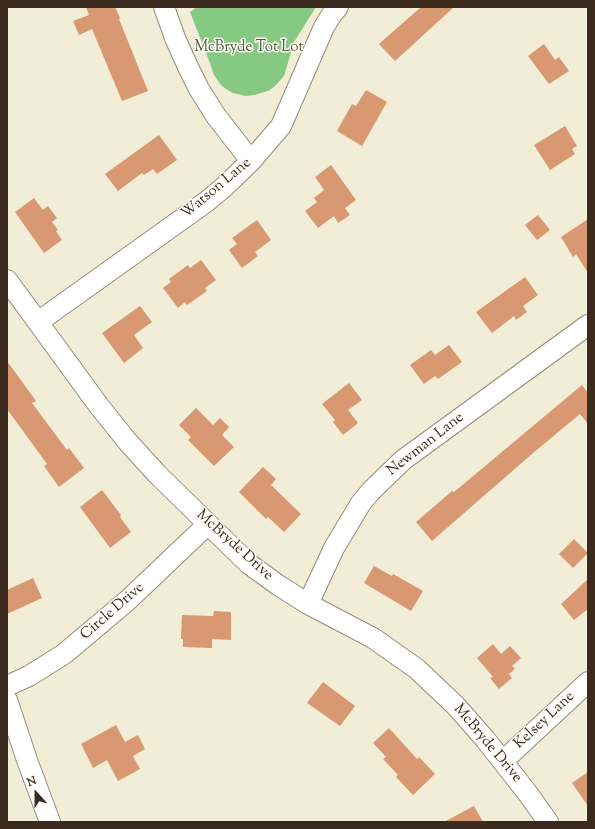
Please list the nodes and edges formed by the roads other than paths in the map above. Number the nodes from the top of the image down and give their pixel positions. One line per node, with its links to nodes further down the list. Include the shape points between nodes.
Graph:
1 (164, 7): 3 (street, via 175,38 199,89 216,116)
2 (338, 7): 3 (street, Watson Lane, via 324,27 281,126)
3 (251, 161): 5 (street, Watson Lane, via 206,202)
4 (7, 280): 5 (street, McBryde Drive)
5 (38, 322): 7 (street, McBryde Drive, via 127,441)
6 (588, 325): 8 (street, Newman Lane, via 403,460 371,491 334,548)
7 (208, 524): 8 (street, McBryde Drive, via 249,564); 10 (street, Circle Drive, via 127,601 64,654 30,676)
8 (308, 604): 12 (street, McBryde Drive, via 374,638 417,669 456,706)
9 (588, 682): 12 (street, Kelsey Lane)
10 (7, 686)
11 (7, 700): 13 (street)
12 (502, 761): 14 (street, McBryde Drive)
13 (50, 822)
14 (548, 822)

